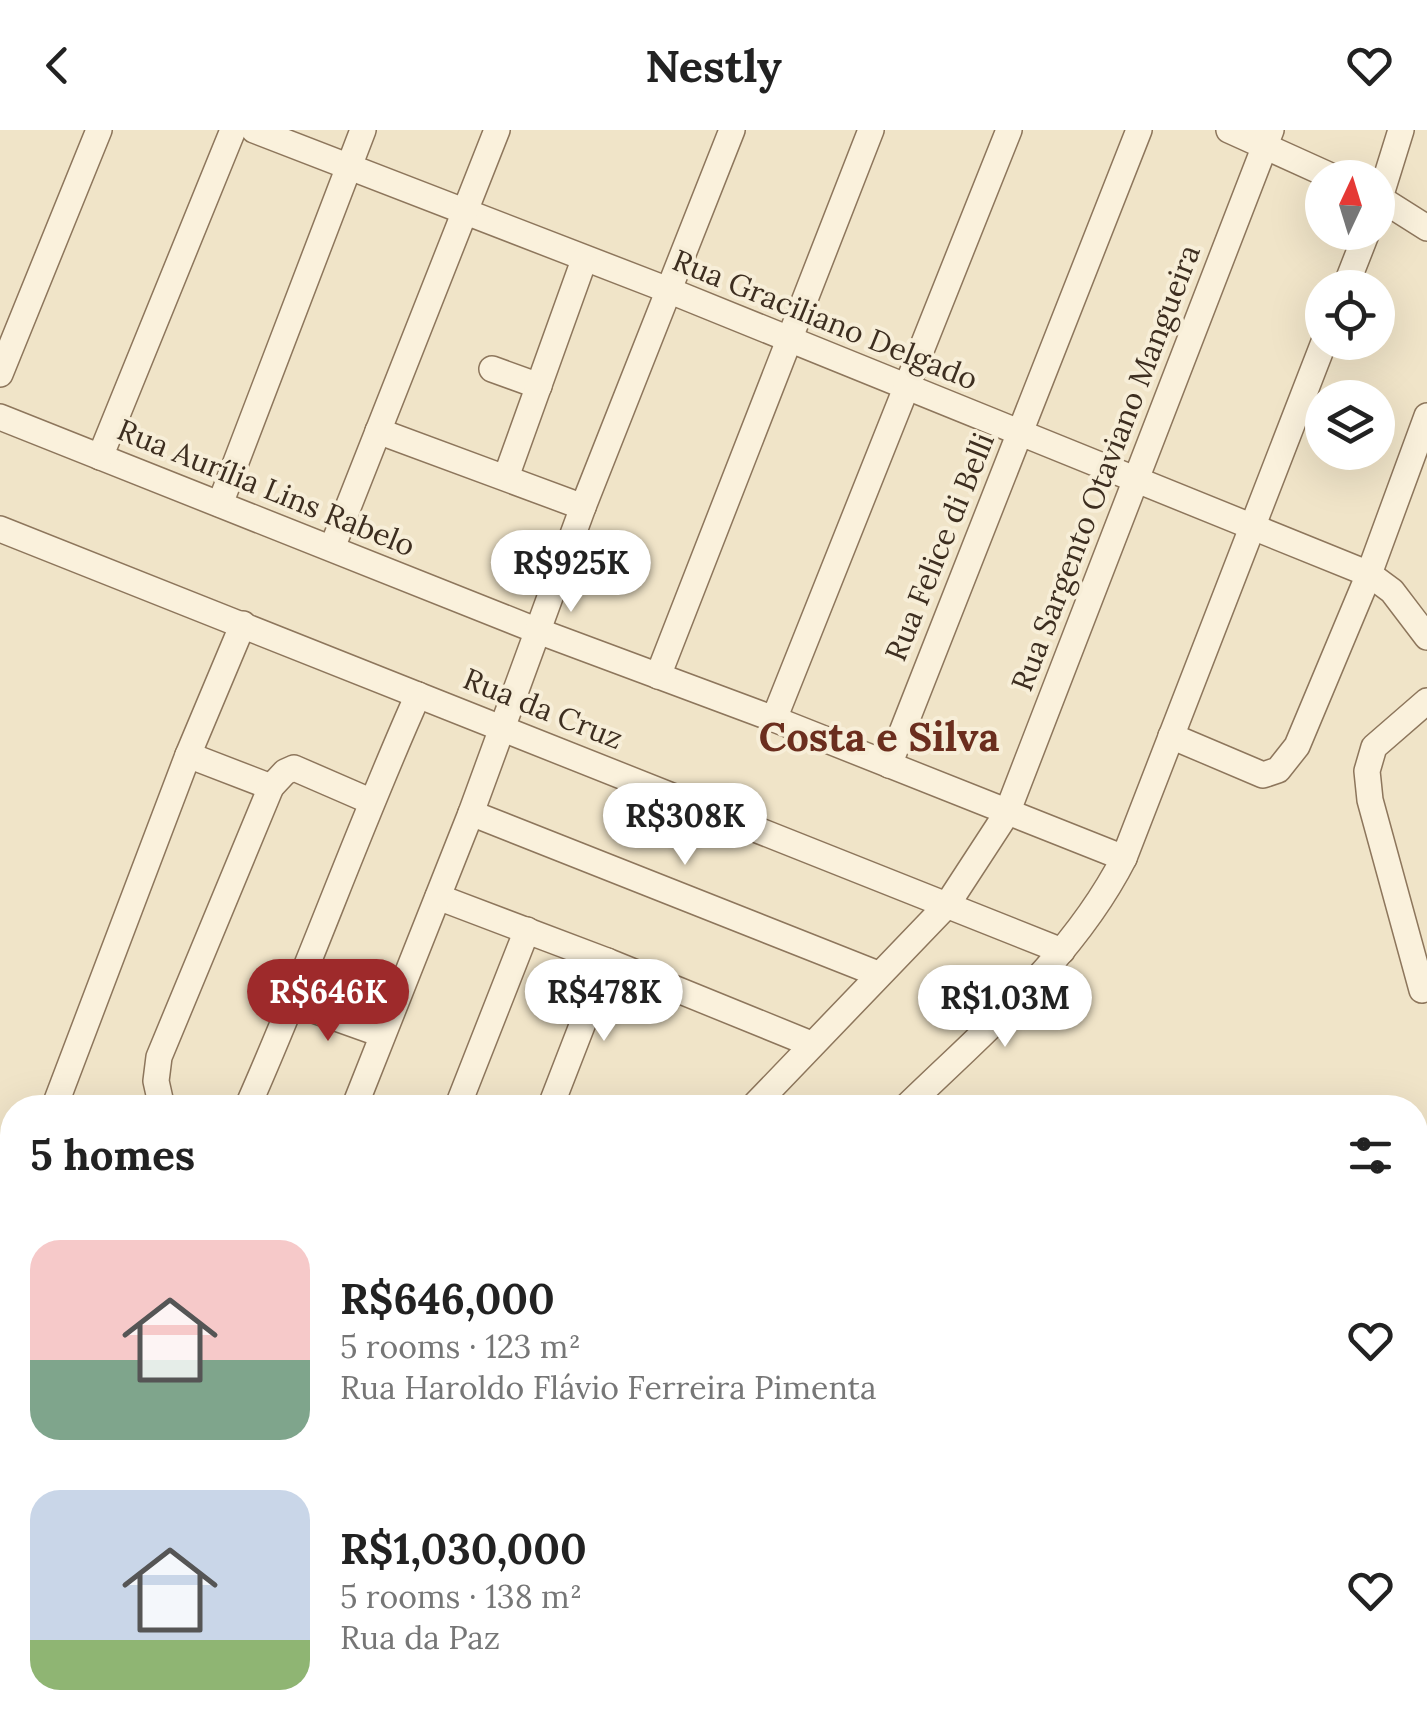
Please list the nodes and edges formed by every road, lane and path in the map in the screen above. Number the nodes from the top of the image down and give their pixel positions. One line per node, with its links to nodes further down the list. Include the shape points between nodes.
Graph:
1 (99, 130): 24 (street)
2 (233, 130): 31 (street)
3 (254, 130): 15 (street, Rua Graciliano Delgado)
4 (363, 130): 15 (street)
5 (497, 130): 17 (street)
6 (732, 130): 20 (street)
7 (871, 130): 21 (street)
8 (1009, 130): 26 (street)
9 (1140, 130): 30 (street, Rua Felice di Belli)
10 (1230, 130): 12 (street)
11 (1402, 130): 14 (street)
12 (1269, 138): 13 (street); 33 (street, Rua Sargento Otaviano Mangueira)
13 (1305, 160)
14 (1392, 160)
15 (349, 166): 17 (street, Rua Graciliano Delgado); 34 (street)
16 (1395, 210): 18 (street)
17 (465, 211): 19 (street, Rua Graciliano Delgado); 29 (street)
18 (1427, 228)
19 (584, 260): 20 (street, Rua Graciliano Delgado); 25 (street)
20 (668, 290): 21 (street, Rua Graciliano Delgado); 35 (street)
21 (790, 341): 26 (street, Rua Graciliano Delgado); 43 (street)
22 (1317, 360): 36 (street)
23 (492, 369): 25 (street)
24 (0, 374)
25 (539, 386): 32 (street)
26 (908, 388): 30 (street, Rua Graciliano Delgado); 46 (street)
27 (1427, 416): 39 (street)
28 (0, 417): 31 (street, Rua Aurília Lins Rabelo)
29 (378, 431): 32 (street); 38 (street)
30 (1020, 434): 33 (street, Rua Graciliano Delgado); 50 (street, Rua Felice di Belli)
31 (100, 456): 34 (street, Rua Aurília Lins Rabelo)
32 (506, 478): 35 (street)
33 (1136, 480): 36 (street, Rua Graciliano Delgado); 54 (street, Rua Sargento Otaviano Mangueira)
34 (220, 504): 38 (street, Rua Aurília Lins Rabelo)
35 (583, 508): 41 (street)
36 (1252, 528): 39 (street, Rua Graciliano Delgado); 48 (street)
37 (0, 529): 40 (street, Rua da Cruz)
38 (332, 548): 41 (street, Rua Aurília Lins Rabelo)
39 (1369, 574): 42 (street, via 1392,591); 48 (street, via 1297,746 1272,774)
40 (243, 624): 44 (street, Rua da Cruz); 49 (street)
41 (538, 632): 43 (street, Rua Aurília Lins Rabelo); 47 (street)
42 (1427, 636)
43 (658, 676): 46 (street, Rua Aurília Lins Rabelo)
44 (418, 695): 47 (street, Rua da Cruz); 52 (street)
45 (1427, 701): 62 (street, via 1374,746 1367,771)
46 (774, 719): 50 (street, Rua Aurília Lins Rabelo)
47 (503, 727): 53 (street); 57 (street, Rua da Cruz)
48 (1172, 736): 55 (street)
49 (188, 756): 51 (street); 66 (street)
50 (889, 765): 54 (street, Rua Aurília Lins Rabelo)
51 (271, 788): 52 (street, via 294,768); 67 (street, via 159,1057)
52 (370, 801): 63 (street)
53 (471, 813): 56 (street); 61 (street)
54 (1007, 813): 55 (street, Rua Aurília Lins Rabelo); 57 (street, Rua Sargento Otaviano Mangueira)
55 (1124, 858): 59 (street)
56 (438, 897): 58 (street); 64 (street)
57 (947, 904): 59 (street, Rua da Cruz); 61 (street, Rua Sargento Otaviano Mangueira)
58 (528, 930): 60 (street); 70 (street)
59 (1062, 951): 73 (street)
60 (608, 961): 65 (street); 71 (street)
61 (878, 974): 65 (street, Rua Sargento Otaviano Mangueira)
62 (1422, 990)
63 (294, 1003): 64 (street); 68 (street)
64 (381, 1034): 69 (street)
65 (810, 1044): 72 (street, Rua Sargento Otaviano Mangueira)
66 (59, 1095)
67 (159, 1095)
68 (254, 1095)
69 (359, 1095)
70 (462, 1095)
71 (555, 1095)
72 (764, 1095)
73 (918, 1095)

